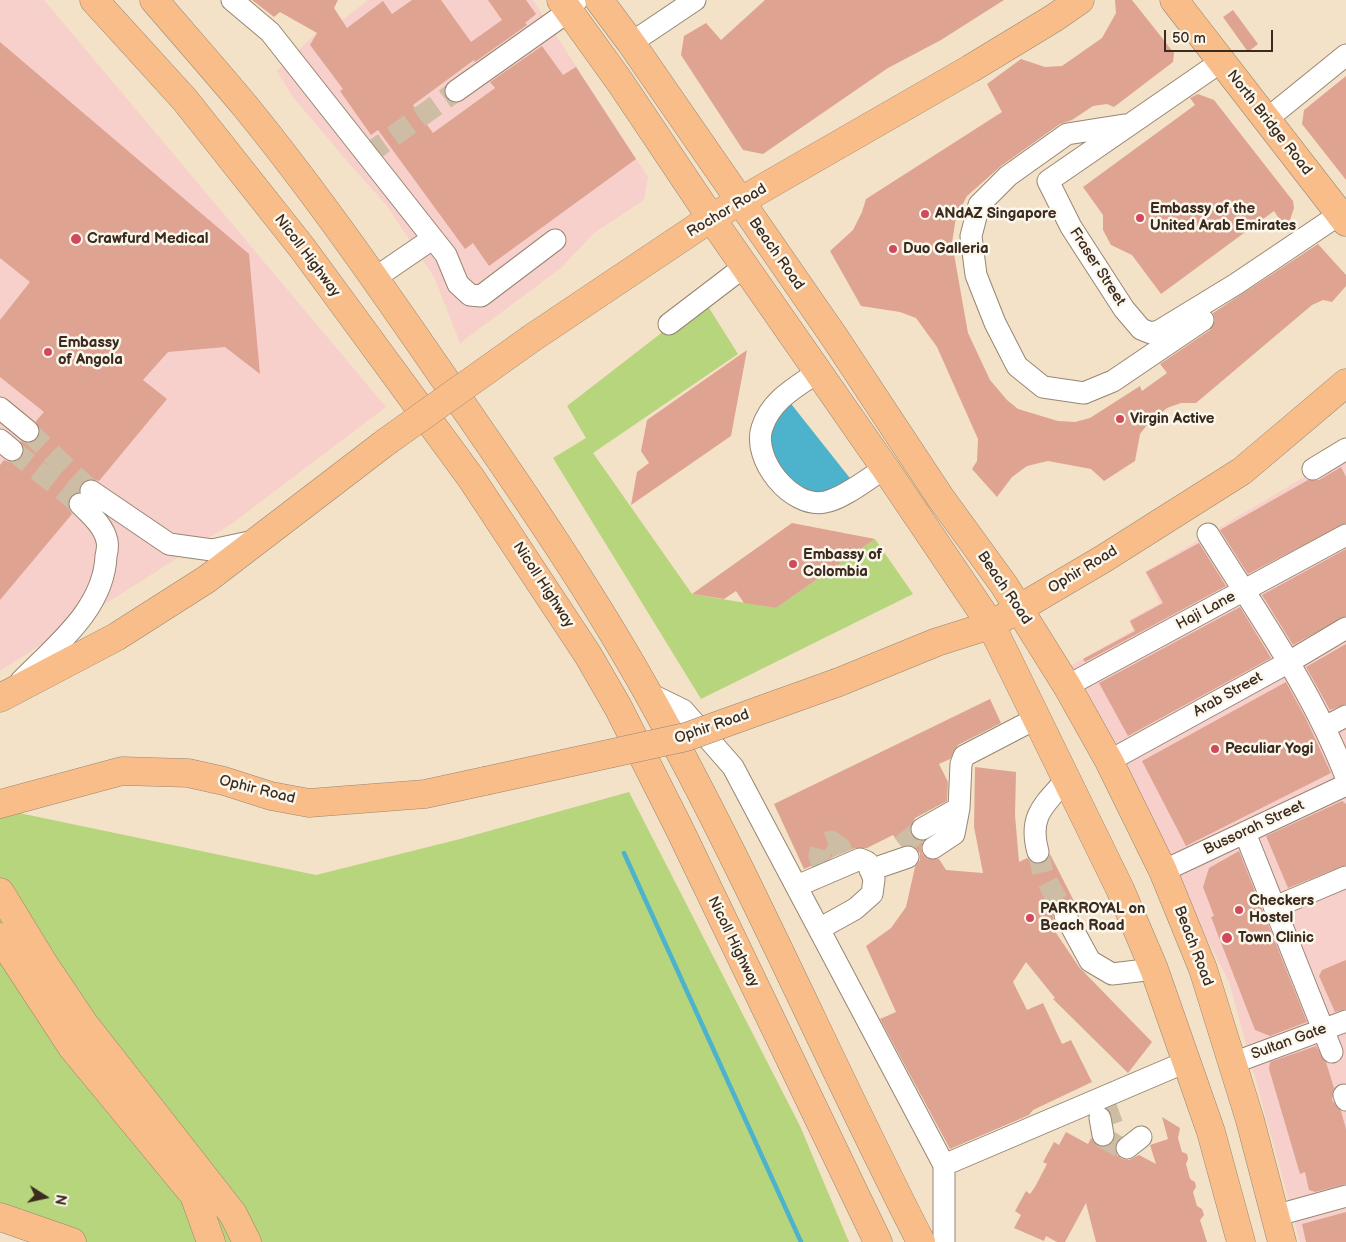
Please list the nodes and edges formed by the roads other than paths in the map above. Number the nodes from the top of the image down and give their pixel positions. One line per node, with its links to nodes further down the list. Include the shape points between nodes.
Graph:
1 (94, 0): 85 (main road, Nicoll Highway, via 185,100 303,249 471,478 588,655 679,828)
2 (154, 0): 23 (main road, via 245,106)
3 (232, 0): 20 (street, via 270,32)
4 (599, 0): 9 (main road, Beach Road)
5 (695, 0): 9 (street)
6 (1080, 0): 17 (main road, Rochor Road)
7 (1174, 0): 11 (main road, North Bridge Road)
8 (569, 4): 14 (street); 18 (main road)
9 (631, 43): 17 (main road, Beach Road)
10 (1346, 55): 13 (street)
11 (1222, 61): 15 (main road, North Bridge Road); 16 (street, Fraser Street)
12 (1346, 66): 13 (street)
13 (1310, 90): 15 (street)
14 (456, 92)
15 (1270, 123): 19 (main road, North Bridge Road)
16 (1131, 124): 24 (street, Fraser Street, via 1048,181 1071,227 1124,309 1141,329 1151,333); 24 (street, via 1067,134 1008,176 979,205 971,236 976,275 1017,366 1043,387 1084,393 1137,366 1226,303)
17 (741, 203): 18 (main road, Rochor Road); 28 (main road, Beach Road)
18 (711, 218): 22 (main road); 37 (main road, Rochor Road, bridge, via 532,338)
19 (1343, 218): 24 (street, Fraser Street)
20 (432, 239): 21 (street, via 446,255 458,284 470,295 481,296); 23 (street)
21 (555, 240)
22 (745, 266): 25 (street); 26 (main road)
23 (375, 278): 44 (main road, via 536,511)
24 (1234, 288)
25 (669, 324)
26 (818, 372): 30 (main road); 33 (street, via 783,396 762,427 760,443 764,458 780,482 801,499 825,502)
27 (1346, 383): 39 (main road, Ophir Road, via 1242,470)
28 (872, 395): 30 (street, via 864,413); 39 (main road, Beach Road)
29 (0, 408): 31 (street)
30 (848, 414): 33 (main road)
31 (28, 431)
32 (1346, 449): 34 (street)
33 (885, 468): 40 (main road)
34 (1313, 468)
35 (1208, 534): 38 (street)
36 (1346, 535): 38 (street, Haji Lane)
37 (255, 540): 45 (main road, Rochor Road, via 207,579 116,637); 45 (street, via 212,550 169,544 85,497 107,541 106,568 98,591 78,622)
38 (1243, 591): 42 (street); 43 (street, Haji Lane)
39 (1019, 608): 40 (main road, Ophir Road); 43 (main road, Beach Road)
40 (991, 625): 47 (main road); 53 (main road, Ophir Road, bridge, via 937,642 686,737 424,794 309,803 188,774 122,771)
41 (1346, 628): 42 (street, Arab Street)
42 (1289, 662): 48 (street); 49 (street, Arab Street)
43 (1067, 686): 49 (main road, Beach Road)
44 (648, 693): 61 (street, via 683,710 733,767); 86 (main road, via 725,840 860,1123)
45 (5, 695)
46 (1346, 716): 48 (street)
47 (1037, 718): 51 (main road); 54 (street, via 964,756)
48 (1325, 727): 50 (street)
49 (1109, 761): 59 (main road, Beach Road)
50 (1346, 777)
51 (1066, 780): 58 (street, via 1038,812 1035,840); 67 (main road, via 1120,889)
52 (1346, 785): 56 (street, Bussorah Street)
53 (2, 805)
54 (959, 808): 55 (street); 57 (street, via 954,834)
55 (922, 829)
56 (1245, 833): 59 (street, Bussorah Street); 63 (street)
57 (933, 848)
58 (1038, 852)
59 (1163, 871): 72 (main road, Beach Road, via 1203,969)
60 (1346, 877): 63 (street)
61 (797, 886): 65 (street); 65 (street, via 846,861 892,859 872,894 855,909)
62 (0, 892): 76 (main road, via 85,1025)
63 (1275, 907): 69 (street)
64 (1065, 915): 67 (street, via 1090,960 1112,974)
65 (819, 929): 75 (street)
66 (0, 938): 76 (main road, via 72,1047)
67 (1154, 969): 71 (main road)
68 (1346, 1021): 69 (street, Sultan Gate)
69 (1324, 1029): 70 (street); 72 (street, Sultan Gate)
70 (1332, 1052)
71 (1188, 1061): 74 (main road); 75 (street)
72 (1233, 1063): 73 (main road, Beach Road)
73 (1250, 1120): 74 (main road, via 1234,1134); 78 (main road, Beach Road)
74 (1211, 1132): 88 (main road)
75 (944, 1165): 87 (street)
76 (205, 1196): 81 (main road); 82 (main road); 83 (main road, via 227,1216); 84 (main road, via 233,1214)
77 (1346, 1196): 78 (street)
78 (1274, 1216): 89 (main road, Beach Road)
79 (0, 1217): 80 (main road)
80 (72, 1242)
81 (191, 1242)
82 (211, 1242)
83 (234, 1242)
84 (247, 1242)
85 (878, 1242)
86 (921, 1242)
87 (944, 1242)
88 (1241, 1242)
89 (1282, 1242)

